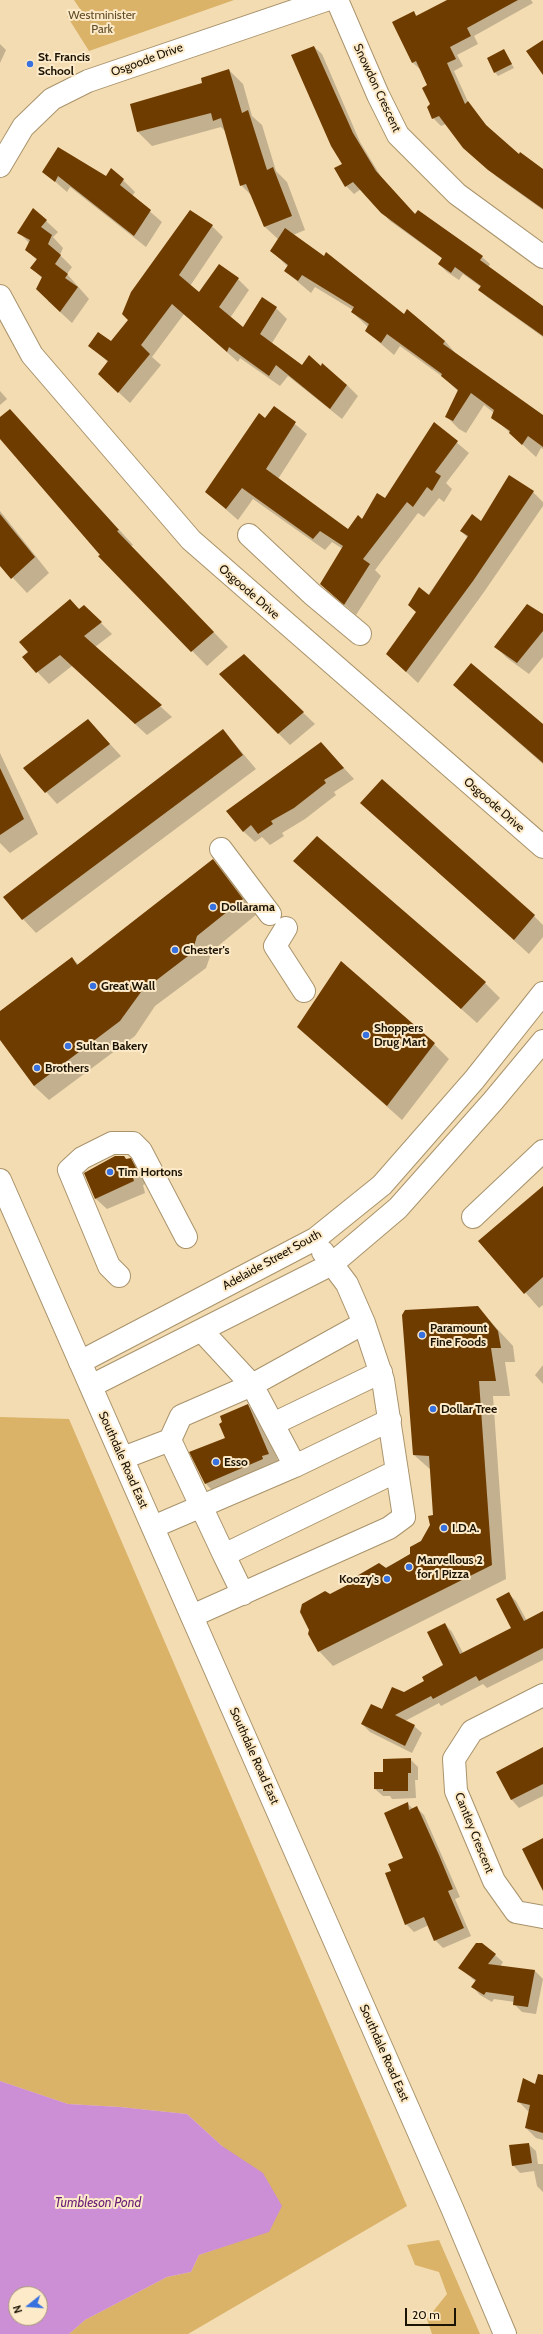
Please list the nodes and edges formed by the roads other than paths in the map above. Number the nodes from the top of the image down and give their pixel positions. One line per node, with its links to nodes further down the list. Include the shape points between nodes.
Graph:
1 (326, 0): 3 (street, Osgoode Drive, via 184,47 81,85 52,99 23,127)
2 (337, 0): 4 (street, Snowdon Crescent, via 398,135 457,194)
3 (0, 166)
4 (543, 256)
5 (0, 296): 8 (street, Osgoode Drive, via 32,356 191,540)
6 (249, 536): 7 (street)
7 (360, 634)
8 (543, 847)
9 (221, 849): 10 (street)
10 (270, 914)
11 (286, 928): 12 (street, via 275,946)
12 (304, 991)
13 (543, 993): 19 (street, Adelaide Street South, via 474,1080 382,1185)
14 (543, 1041): 20 (street, via 398,1208)
15 (543, 1151): 17 (street)
16 (0, 1182): 24 (street, Southdale Road East)
17 (473, 1217)
18 (186, 1237): 21 (street, via 141,1151 133,1143 112,1142 82,1158 69,1170 109,1266)
19 (315, 1239): 20 (street); 24 (street, Adelaide Street South)
20 (332, 1264): 22 (street, via 346,1284); 23 (street)
21 (119, 1276)
22 (364, 1323): 25 (street); 26 (street)
23 (202, 1331): 26 (street); 27 (street)
24 (80, 1362): 27 (street, Southdale Road East)
25 (381, 1372): 28 (street); 29 (street)
26 (252, 1385): 29 (street); 30 (street, via 181,1416)
27 (91, 1386): 31 (street, Southdale Road East)
28 (390, 1420): 32 (street); 33 (street)
29 (273, 1424): 32 (street)
30 (170, 1440): 31 (street); 34 (street)
31 (123, 1458): 35 (street, Southdale Road East)
32 (295, 1466): 34 (street)
33 (397, 1471): 36 (street); 37 (street, via 404,1517 389,1528)
34 (200, 1506): 35 (street); 36 (street)
35 (153, 1527): 38 (street, Southdale Road East)
36 (224, 1555): 37 (street)
37 (243, 1594): 38 (street)
38 (192, 1616): 41 (street, Southdale Road East)
39 (543, 1695): 40 (street, Cantley Crescent, via 472,1731 454,1759 456,1791 494,1881 516,1912)
40 (543, 1917)
41 (505, 2334)

